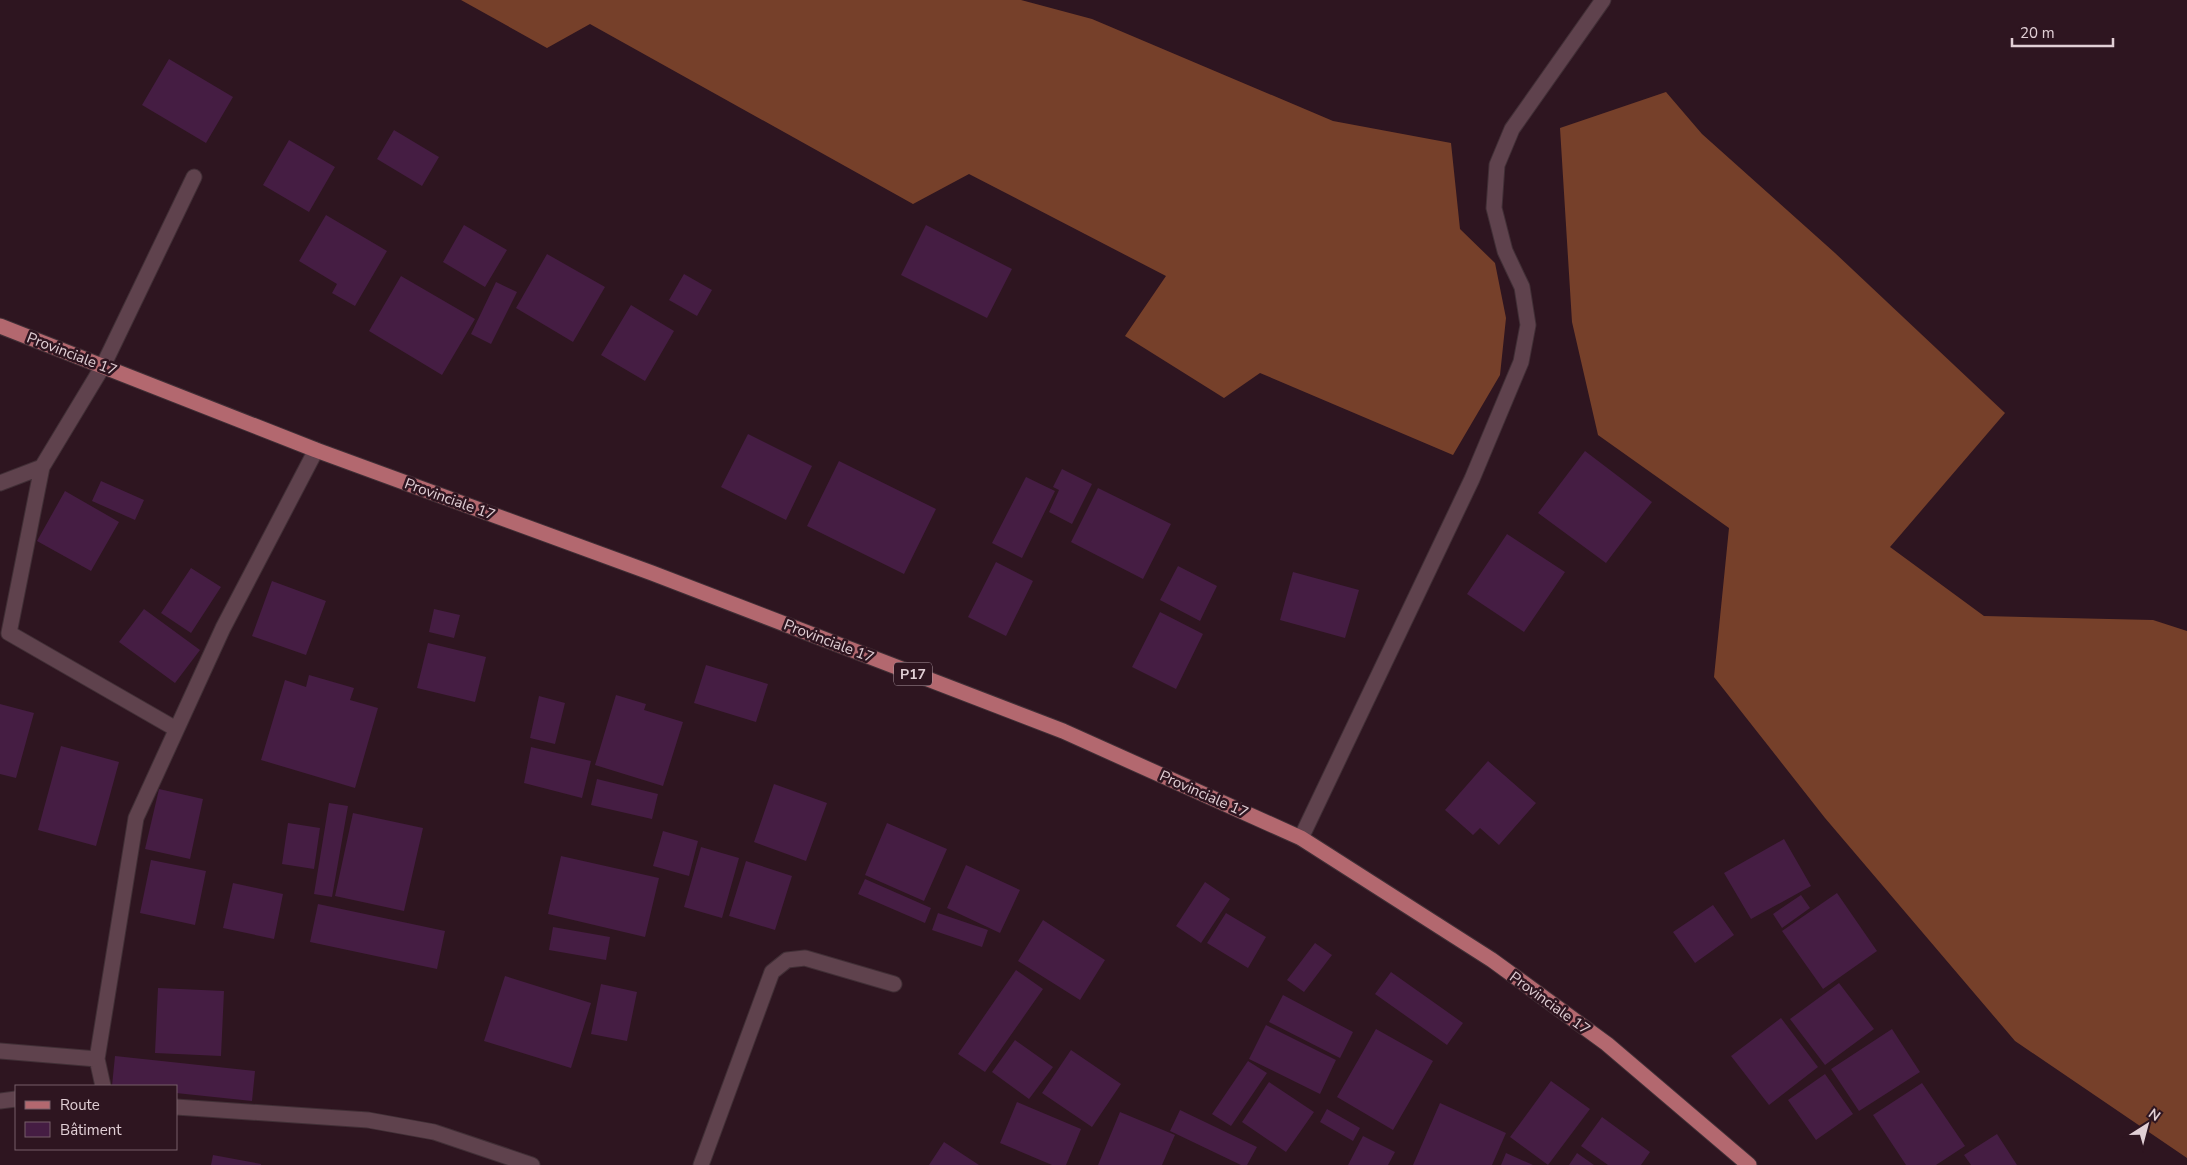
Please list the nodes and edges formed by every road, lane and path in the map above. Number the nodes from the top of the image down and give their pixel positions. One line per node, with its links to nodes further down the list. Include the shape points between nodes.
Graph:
1 (1603, 0): 9 (street, via 1512,130 1497,165 1494,208 1505,251 1522,287 1528,325 1521,362 1472,479)
2 (194, 177): 4 (street)
3 (0, 326): 4 (main road, Provinciale 17 / P17)
4 (103, 366): 5 (main road, Provinciale 17 / P17); 6 (street)
5 (316, 450): 8 (street, via 223,628); 9 (main road, Provinciale 17 / P17, via 652,573 1063,732)
6 (42, 466): 7 (street); 8 (street, via 9,633)
7 (0, 482)
8 (176, 729): 12 (street, via 136,818)
9 (1301, 838): 19 (main road, Provinciale 17 / P17, via 1492,960 1607,1044)
10 (894, 984): 18 (street, via 805,958 787,960 772,972)
11 (0, 1051): 12 (street)
12 (97, 1059): 13 (street)
13 (100, 1085)
14 (15, 1099): 15 (street)
15 (0, 1101)
16 (178, 1107): 17 (street, via 368,1120 434,1132)
17 (532, 1165)
18 (701, 1165)
19 (1749, 1165)

